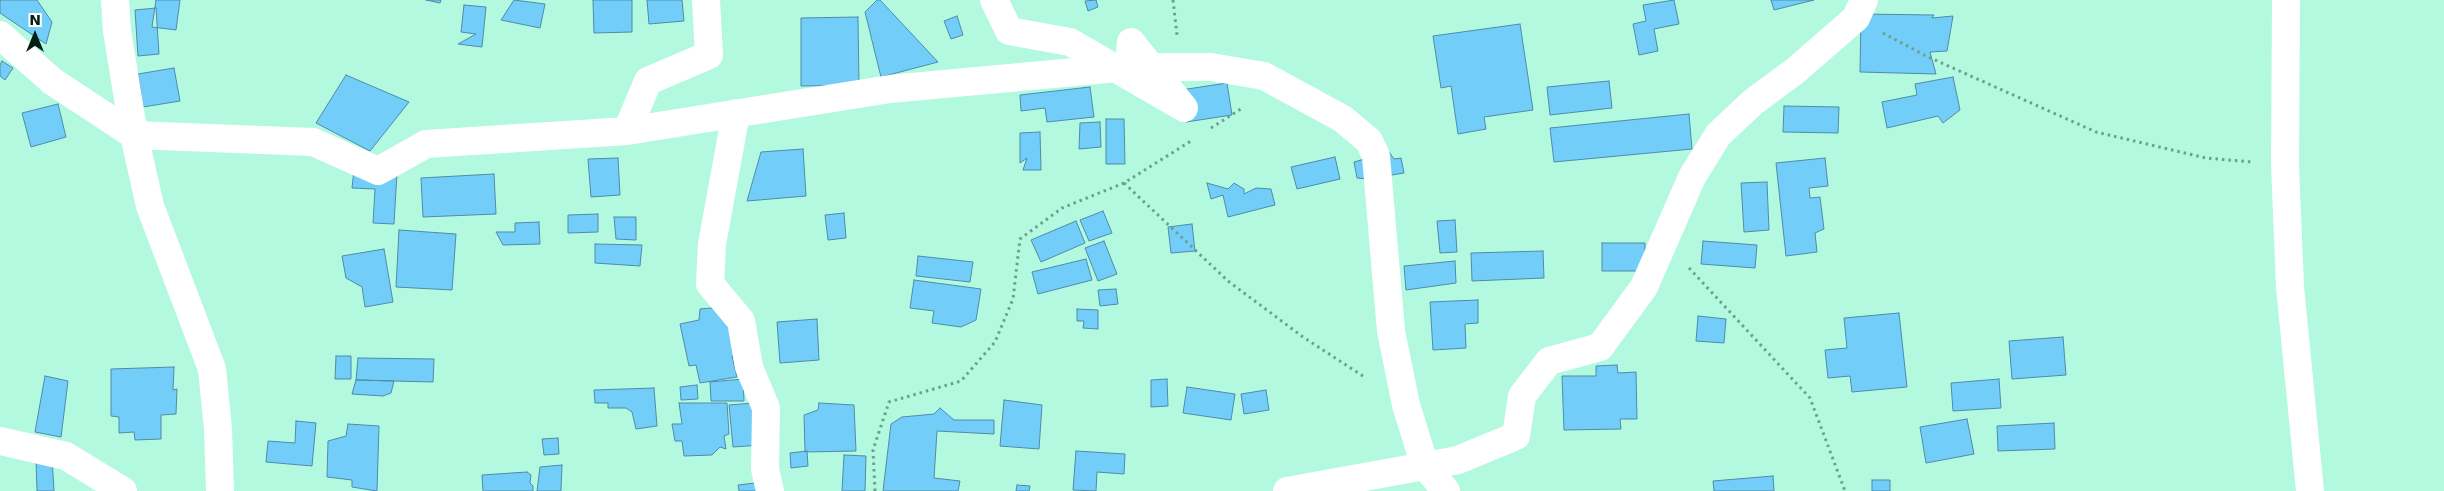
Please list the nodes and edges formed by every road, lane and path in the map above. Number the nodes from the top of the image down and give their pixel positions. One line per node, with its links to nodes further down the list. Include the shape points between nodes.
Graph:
1 (115, 0): 12 (street)
2 (706, 0): 10 (street, via 709,55 648,81)
3 (994, 0): 7 (street, via 1009,31 1070,42 1184,108 1131,42)
4 (2286, 0): 14 (street)
5 (1860, 9): 14 (path, via 1926,56 2096,132 2206,158); 16 (street, via 1795,71 1753,102 1718,135 1692,177)
6 (0, 36): 12 (street, via 52,81)
7 (1129, 67): 8 (street, via 1211,67 1264,76); 9 (street, via 890,89)
8 (1278, 83): 11 (path); 17 (street, via 1343,119 1369,141 1376,156 1390,331)
9 (736, 113): 10 (street); 22 (street, via 712,244 710,284 741,321 749,367 766,408 765,469)
10 (627, 131): 12 (street, via 426,144 378,172 313,142)
11 (1207, 131)
12 (134, 135): 21 (street, via 150,206 212,369)
13 (1198, 136): 15 (path)
14 (2285, 166): 27 (street, via 2290,287)
15 (1124, 184): 17 (path, via 1228,281 1303,337); 23 (path, via 1062,208 1020,239 1013,299 995,342 961,380 889,402 873,450)
16 (1665, 241): 19 (street, via 1644,287 1600,347 1549,361 1522,396 1516,436 1458,460); 26 (path, via 1810,398)
17 (1406, 404): 19 (street)
18 (0, 441): 20 (street, via 66,456)
19 (1425, 466): 24 (street); 25 (street)
20 (123, 491)
21 (220, 491)
22 (770, 491)
23 (875, 491)
24 (1287, 491)
25 (1446, 491)
26 (1845, 491)
27 (2310, 491)

